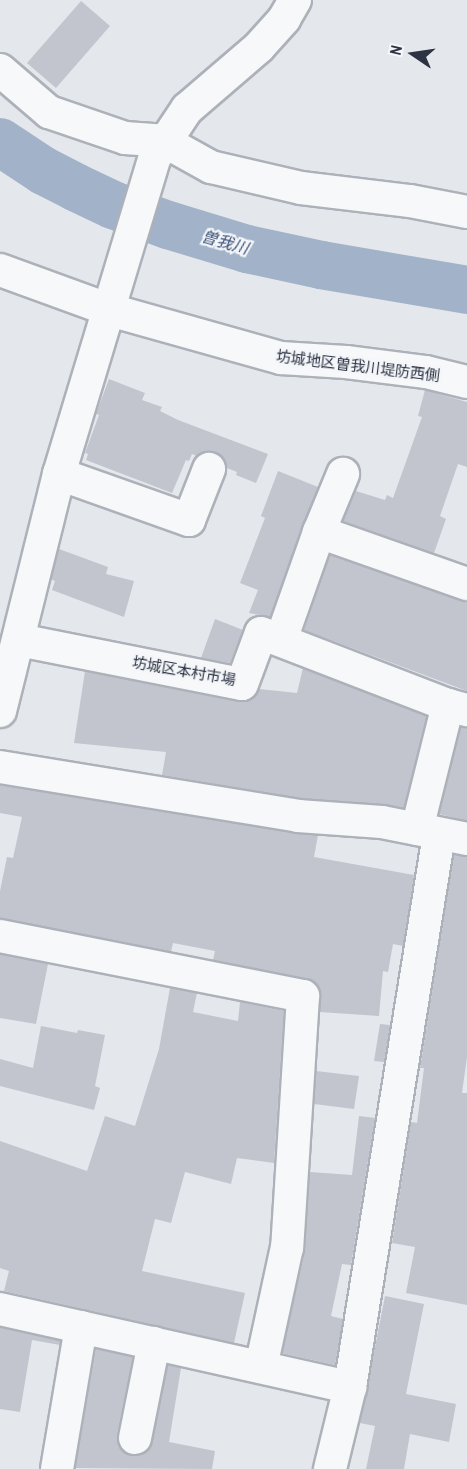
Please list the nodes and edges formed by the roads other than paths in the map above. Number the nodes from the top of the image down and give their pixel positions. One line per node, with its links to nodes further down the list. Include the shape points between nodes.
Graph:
1 (296, 0): 3 (street, via 259,47 186,109)
2 (0, 70): 3 (street, via 50,112)
3 (160, 149): 4 (street, via 211,168 301,188); 6 (street)
4 (467, 212)
5 (0, 270): 6 (street, 坊城地区曽我川堤防西側)
6 (112, 304): 7 (street, 坊城地区曽我川堤防西側, via 281,358 414,370); 9 (street)
7 (467, 382)
8 (209, 469): 9 (street, via 189,520)
9 (59, 474): 13 (street)
10 (343, 474): 11 (street)
11 (319, 532): 12 (street); 14 (street)
12 (467, 584)
13 (19, 640): 14 (street, 坊城区本村市場, via 242,684 261,633); 16 (street)
14 (281, 640): 15 (street, 坊城区本村市場)
15 (458, 707): 18 (street)
16 (0, 711)
17 (0, 766): 18 (street, via 298,816 382,822)
18 (441, 835): 24 (street)
19 (0, 936): 23 (street, via 303,996 287,1247)
20 (0, 1309): 21 (street)
21 (81, 1327): 22 (street); 26 (street)
22 (154, 1343): 23 (street); 25 (street)
23 (261, 1367): 24 (street)
24 (350, 1387): 27 (street)
25 (135, 1438)
26 (57, 1469)
27 (330, 1469)

